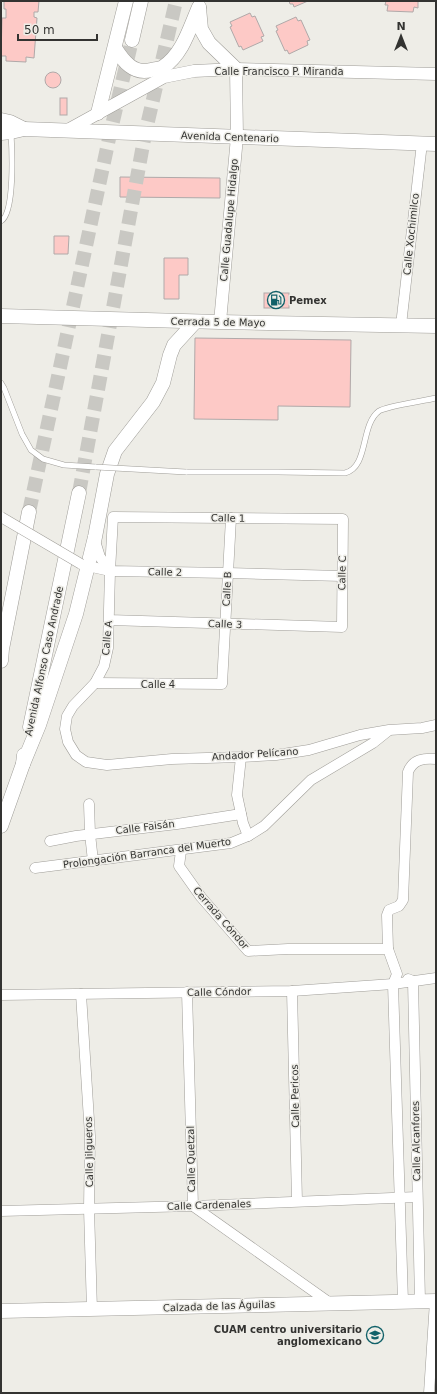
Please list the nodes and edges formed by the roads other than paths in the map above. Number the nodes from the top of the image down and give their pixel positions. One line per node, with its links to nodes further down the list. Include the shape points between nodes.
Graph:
1 (126, 1): 5 (main road)
2 (141, 1): 4 (main road)
3 (200, 4): 5 (main road, via 183,44 174,58 162,68 138,70 122,60); 6 (main road, via 201,28 209,43)
4 (132, 40)
5 (115, 48): 8 (main road)
6 (236, 69): 7 (street, Calle Francisco P. Miranda); 8 (street, Calle Francisco P. Miranda, via 194,71 164,77); 11 (street, Calle Guadalupe Hidalgo)
7 (436, 74)
8 (98, 113): 10 (street, Calle Francisco P. Miranda)
9 (9, 127): 10 (main road, Avenida Centenario); 14 (lane, via 12,167 9,206 8,213)
10 (66, 132): 11 (main road, Avenida Centenario)
11 (237, 137): 12 (main road, Avenida Centenario); 17 (street, Calle Guadalupe Hidalgo)
12 (422, 143): 13 (main road, Avenida Centenario); 18 (street, Calle Xochimilco)
13 (436, 144)
14 (1, 221)
15 (1, 316): 16 (main road, Cerrada 5 de Mayo)
16 (195, 322): 17 (main road, Cerrada 5 de Mayo); 30 (main road, via 174,345 164,383 153,402 115,452 107,474)
17 (220, 322): 18 (main road, Cerrada 5 de Mayo)
18 (401, 325): 19 (main road, Cerrada 5 de Mayo)
19 (436, 326)
20 (1, 383): 21 (lane)
21 (7, 396): 22 (lane); 23 (lane, bridge, via 31,450 43,459 64,465 186,472 345,474 352,472 358,465 372,418 380,411)
22 (1, 398)
23 (436, 398)
24 (78, 493): 46 (main road, Avenida Alfonso Caso Andrade)
25 (29, 512): 38 (main road)
26 (113, 516): 28 (street, Calle 1); 32 (street, Calle A)
27 (1, 517): 31 (street, Calle 2, bridge)
28 (231, 518): 29 (street, Calle 1); 33 (street, Calle B)
29 (342, 519): 34 (street, Calle C)
30 (95, 537): 31 (main road); 32 (street, via 100,556)
31 (84, 565): 32 (street, Calle 2); 46 (main road, via 76,614 39,725)
32 (110, 571): 33 (street, Calle 2); 35 (street, Calle A)
33 (228, 573): 34 (street, Calle 2); 36 (street, Calle B)
34 (342, 576): 37 (street, Calle C)
35 (109, 620): 36 (street, Calle 3); 39 (street, Calle A, via 108,648 104,666)
36 (225, 625): 37 (street, Calle 3); 40 (street, Calle B)
37 (342, 627)
38 (1, 661)
39 (95, 684): 40 (street, Calle 4); 45 (street, Calle A, via 73,706 67,716 65,729 68,742 76,755)
40 (222, 684)
41 (436, 725): 42 (street, Andador Pelícano)
42 (389, 730): 43 (street, Andador Pelícano, via 360,735 309,750); 51 (street, Prolongación Barranca del Muerto, via 373,743 311,780 264,826)
43 (241, 757): 45 (street, Andador Pelícano, via 172,759 107,765); 48 (street, via 237,795)
44 (436, 759): 56 (street, via 424,758 416,761 408,772 403,900 399,906 388,912)
45 (86, 762)
46 (23, 764): 49 (main road, Avenida Alfonso Caso Andrade)
47 (89, 804): 50 (street)
48 (241, 814): 50 (street, Calle Faisán); 51 (street)
49 (3, 821)
50 (90, 834): 52 (street, Calle Faisán); 54 (street)
51 (248, 836): 53 (street, Prolongación Barranca del Muerto, via 231,844)
52 (50, 841)
53 (181, 851): 54 (street, Prolongación Barranca del Muerto); 56 (street, Cerrada Cóndor, via 179,866 201,897 248,951)
54 (93, 861): 55 (street, Prolongación Barranca del Muerto)
55 (35, 868)
56 (388, 949): 57 (street)
57 (397, 974): 59 (street); 60 (street)
58 (436, 978): 59 (street, Calle Cóndor)
59 (413, 981): 60 (street, Calle Cóndor); 65 (street, Calle Alcanfores)
60 (393, 984): 61 (street, Calle Cóndor); 66 (street, Calle Alcanfores)
61 (292, 991): 62 (street, Calle Cóndor); 67 (street, Calle Pericos)
62 (187, 992): 63 (street, Calle Cóndor); 68 (street, Calle Quetzal)
63 (80, 994): 64 (street, Calle Cóndor); 69 (street, Calle Jilgueros, via 90,1136)
64 (1, 996)
65 (417, 1197): 66 (street, Calle Cardenales); 71 (street, Calle Alcanfores)
66 (400, 1198): 67 (street, Calle Cardenales); 73 (street, Calle Alcanfores)
67 (297, 1201): 68 (street, Calle Cardenales)
68 (192, 1206): 69 (street, Calle Cardenales); 74 (street, Calle Quetzal)
69 (90, 1208): 70 (street, Calle Cardenales); 75 (street, Calle Jilgueros)
70 (1, 1211)
71 (420, 1301): 72 (main road, Calzada de las Águilas); 73 (main road, Calzada de las Águilas)
72 (435, 1301): 77 (street)
73 (403, 1302): 74 (main road, Calzada de las Águilas)
74 (330, 1303): 75 (main road, Calzada de las Águilas)
75 (92, 1310): 76 (main road, Calzada de las Águilas)
76 (1, 1311)
77 (429, 1393)

